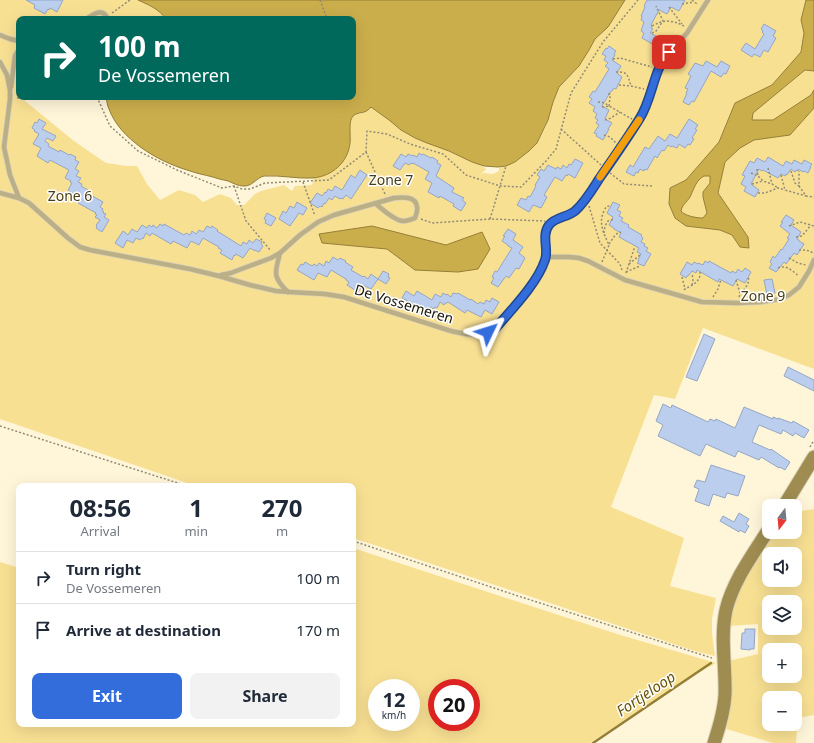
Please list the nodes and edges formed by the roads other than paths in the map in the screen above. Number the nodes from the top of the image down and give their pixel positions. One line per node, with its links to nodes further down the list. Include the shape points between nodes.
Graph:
1 (708, 0): 15 (lane, De Vossemeren, via 690,29 661,62 642,114 586,198 574,212 552,221 546,229)
2 (92, 16): 3 (lane, via 101,12)
3 (106, 16)
4 (0, 35): 5 (lane)
5 (16, 40)
6 (16, 54): 8 (lane)
7 (0, 62): 8 (lane, via 7,75)
8 (10, 90): 9 (lane)
9 (4, 147): 10 (lane); 12 (lane, via 10,175)
10 (0, 153)
11 (0, 193): 12 (lane, De Vossemeren)
12 (19, 198): 17 (lane, De Vossemeren, via 29,203 80,247)
13 (376, 204): 13 (lane, via 402,197 410,198 417,207 416,218 402,221); 14 (lane, via 318,222)
14 (280, 253): 17 (lane); 18 (lane, via 276,278)
15 (546, 257): 16 (lane, via 579,258 625,280 702,302 737,304 780,299 789,295 799,287); 18 (lane, De Vossemeren, via 533,284 495,329 480,335 451,331 344,298)
16 (814, 260)
17 (219, 276): 18 (lane, De Vossemeren)
18 (289, 292)
19 (814, 457): 20 (main road)
20 (788, 499)
21 (763, 539): 22 (main road, via 737,581 728,602 720,657 725,697)
22 (714, 743)

